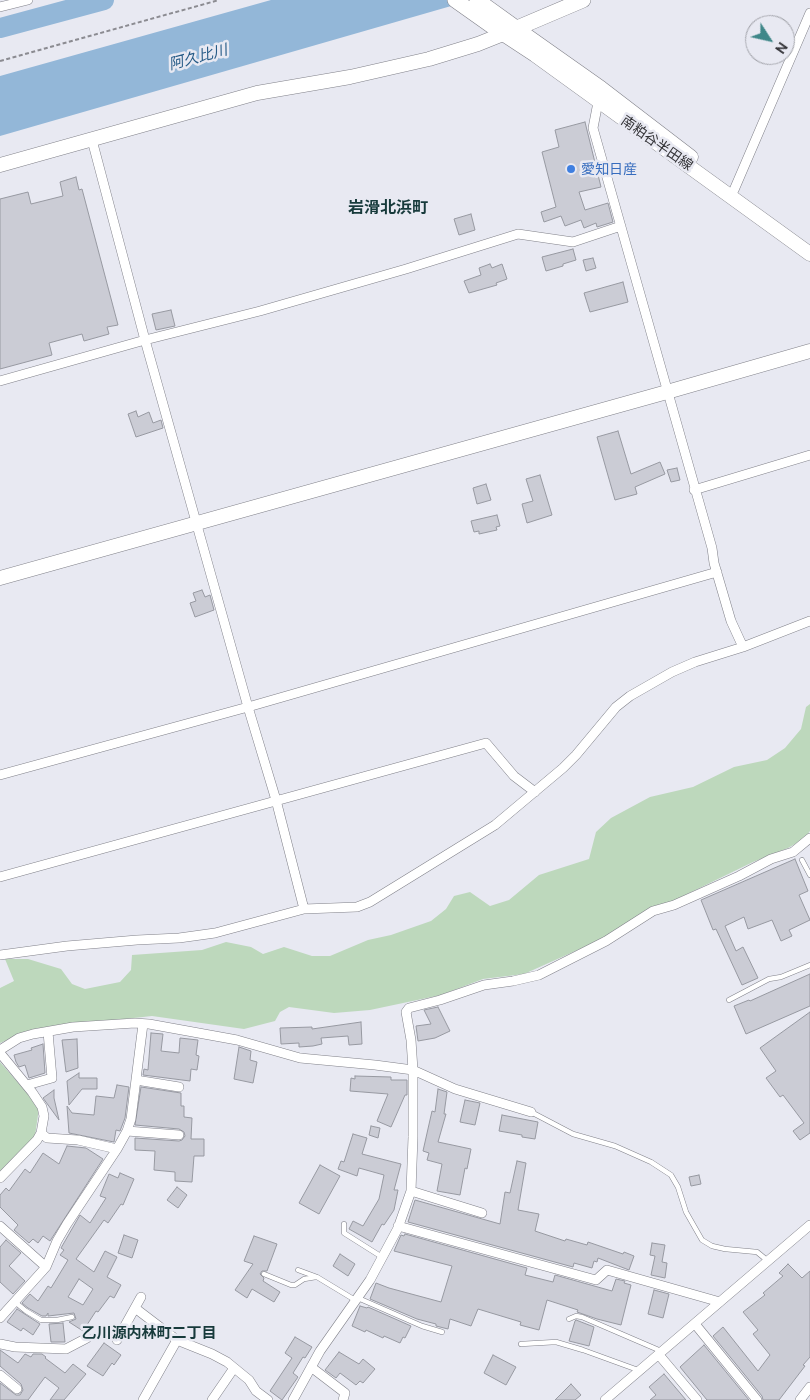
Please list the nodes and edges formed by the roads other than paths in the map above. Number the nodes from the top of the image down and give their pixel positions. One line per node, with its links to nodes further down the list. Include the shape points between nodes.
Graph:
1 (28, 0): 4 (street)
2 (455, 0): 5 (main road)
3 (583, 0): 8 (main road)
4 (0, 7)
5 (479, 7): 8 (main road)
6 (810, 13): 7 (street)
7 (807, 27): 13 (street)
8 (510, 31): 9 (street, 南粕谷半田線); 10 (street, 南粕谷半田線, via 535,55); 11 (street, via 429,60 350,78 257,93)
9 (600, 88): 10 (street); 13 (street, 南粕谷半田線)
10 (598, 102): 14 (street, via 593,128); 16 (street, 南粕谷半田線)
11 (92, 140): 12 (street); 17 (street)
12 (0, 165)
13 (734, 190): 15 (street, 南粕谷半田線)
14 (621, 226): 17 (street, via 573,242 518,234 370,280); 20 (street)
15 (810, 245)
16 (810, 254)
17 (145, 340): 19 (street); 23 (street)
18 (810, 351): 20 (street)
19 (0, 380)
20 (667, 392): 22 (street); 23 (street)
21 (810, 455): 22 (street)
22 (694, 490): 24 (street)
23 (197, 523): 25 (street); 28 (street)
24 (717, 572): 27 (street, via 731,621); 28 (street)
25 (0, 578)
26 (810, 621): 27 (street)
27 (743, 647): 30 (street, via 694,662 630,696 616,707 576,755)
28 (248, 707): 29 (street); 31 (street)
29 (0, 775)
30 (534, 792): 31 (street, via 514,776 486,743); 36 (street, via 494,826 370,902 357,908)
31 (276, 800): 35 (street); 36 (street)
32 (810, 838): 43 (street, via 793,852 771,859 674,905 653,911 606,941 539,975 484,985 409,1008 406,1012)
33 (802, 860): 34 (lane)
34 (810, 876)
35 (0, 877)
36 (304, 909): 37 (street, via 243,926 179,938 67,946)
37 (0, 955)
38 (810, 965): 39 (lane, via 768,979)
39 (729, 1000)
40 (143, 1024): 41 (street, via 73,1027); 43 (street, via 237,1040 300,1058); 44 (street)
41 (48, 1032): 42 (street, via 19,1038); 45 (street, via 52,1078)
42 (0, 1052): 45 (street)
43 (413, 1070): 47 (street, via 455,1089); 53 (street)
44 (136, 1080): 46 (street); 48 (street)
45 (26, 1085): 49 (street, via 42,1107)
46 (178, 1087)
47 (530, 1112): 60 (lane, via 574,1134 615,1146 651,1162 671,1175 702,1240 725,1249 758,1252)
48 (127, 1131): 50 (street); 51 (street)
49 (41, 1133): 51 (street, via 47,1138 78,1140); 52 (street)
50 (179, 1135)
51 (117, 1149): 61 (street, via 67,1224)
52 (0, 1178)
53 (411, 1191): 54 (street); 58 (street)
54 (482, 1213)
55 (344, 1224): 59 (lane, via 344,1232)
56 (810, 1225): 60 (street)
57 (0, 1226): 61 (street)
58 (398, 1226): 59 (street); 68 (street, via 596,1280 607,1270)
59 (382, 1257): 66 (street)
60 (768, 1262): 68 (street)
61 (46, 1267): 67 (street)
62 (298, 1270): 64 (lane)
63 (264, 1274): 64 (lane, via 295,1285)
64 (317, 1276): 66 (lane)
65 (141, 1296): 69 (street)
66 (356, 1299): 74 (lane); 81 (street)
67 (15, 1302): 70 (lane, via 41,1320); 71 (street)
68 (720, 1302): 73 (street)
69 (135, 1308): 76 (street); 77 (street)
70 (72, 1317)
71 (0, 1318)
72 (569, 1319): 80 (lane, via 582,1317)
73 (694, 1324): 80 (street); 94 (street)
74 (442, 1332)
75 (87, 1338): 78 (street, via 66,1348)
76 (117, 1340)
77 (176, 1340): 82 (street, via 212,1354); 87 (street)
78 (0, 1344)
79 (521, 1344): 83 (lane, via 556,1342)
80 (661, 1353): 83 (street); 93 (street)
81 (311, 1367): 90 (street); 91 (street, via 345,1393)
82 (234, 1368): 88 (street); 89 (street)
83 (640, 1371): 92 (street)
84 (0, 1375): 86 (street)
85 (810, 1387): 95 (street)
86 (17, 1388)
87 (143, 1400)
88 (212, 1400)
89 (268, 1400)
90 (292, 1400)
91 (343, 1400)
92 (605, 1400)
93 (697, 1400)
94 (757, 1400)
95 (800, 1400)

